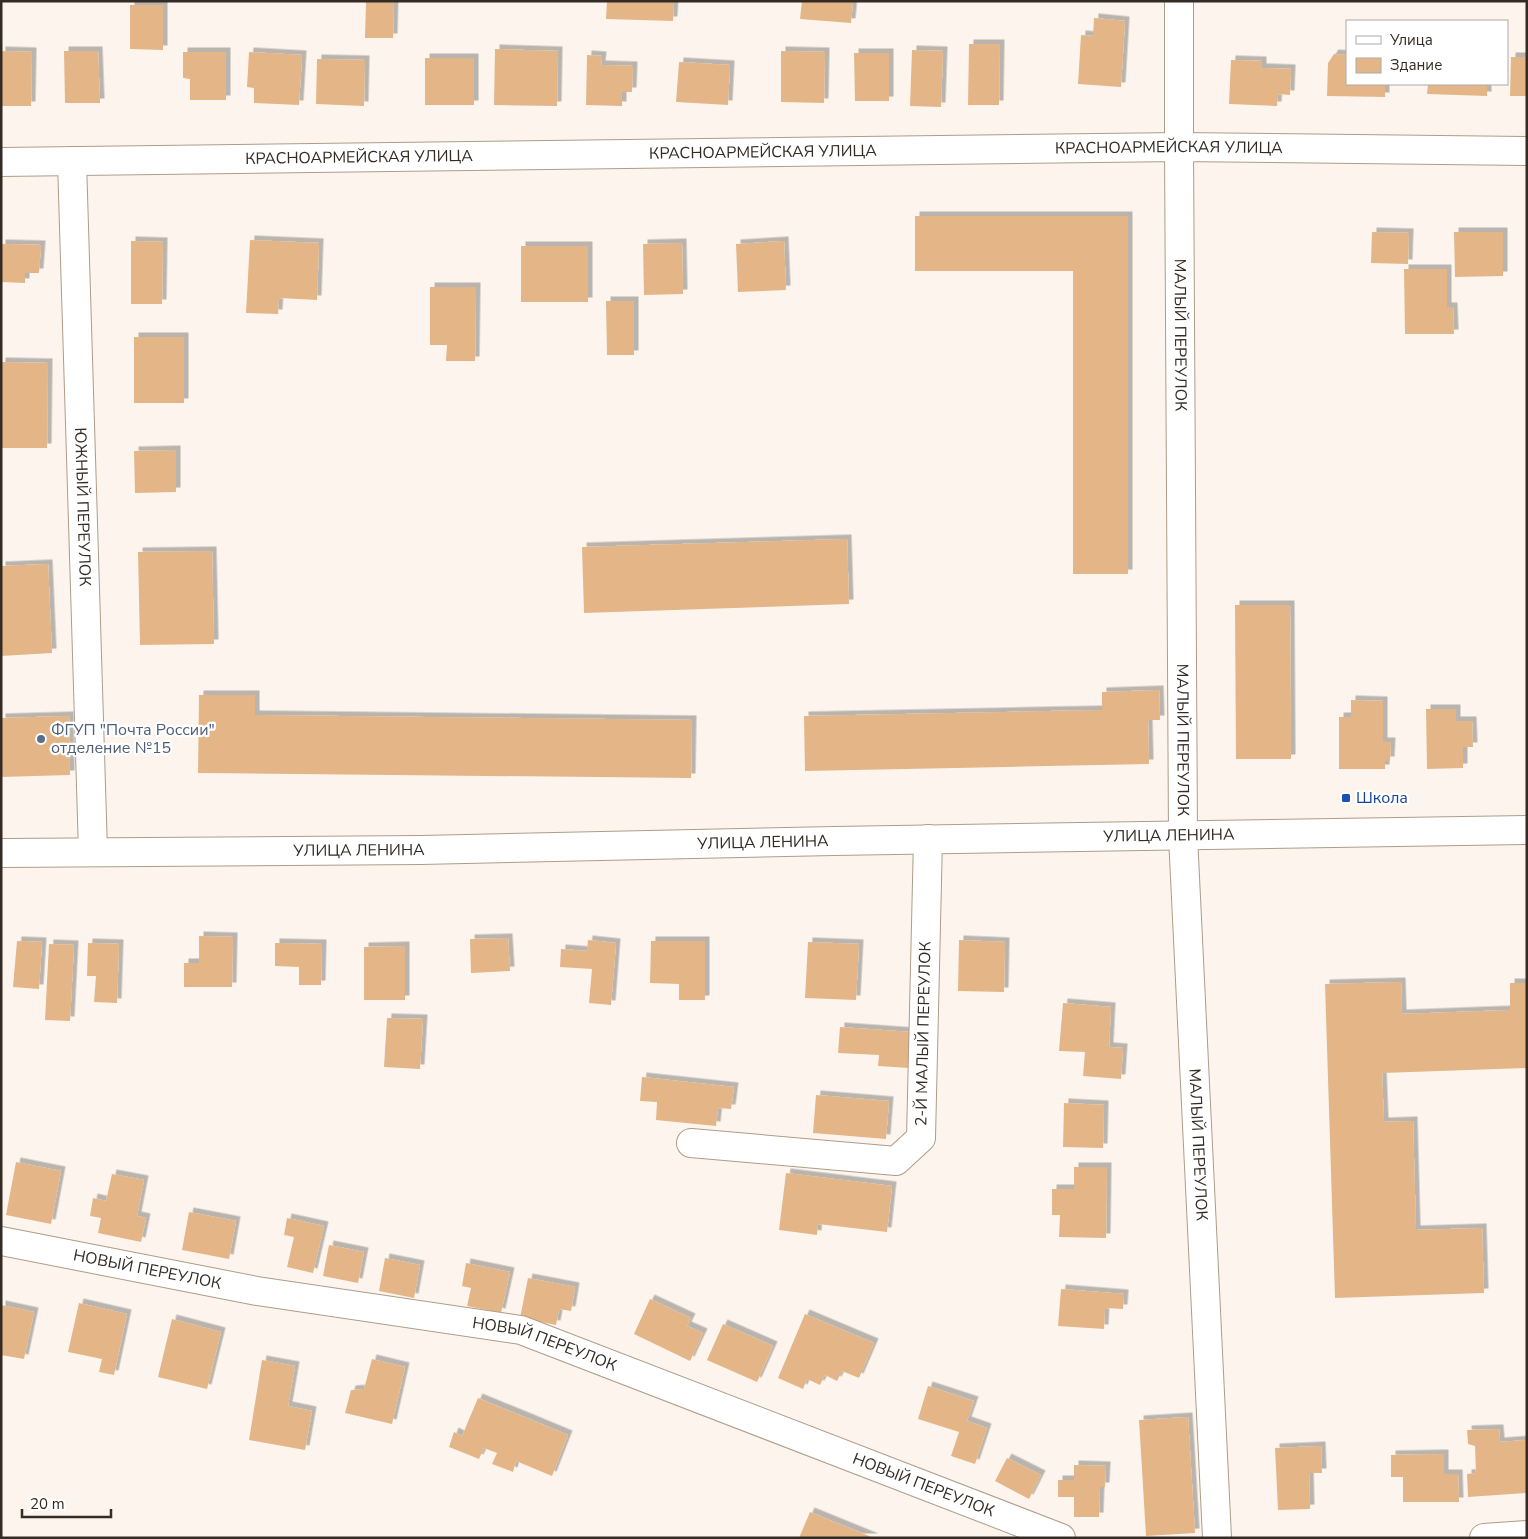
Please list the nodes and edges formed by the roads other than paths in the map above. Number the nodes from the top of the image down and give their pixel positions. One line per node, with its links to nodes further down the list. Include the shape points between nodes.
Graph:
1 (1179, 1): 2 (street, МАЛЫЙ ПЕРЕУЛОК)
2 (1179, 147): 3 (street, КРАСНОАРМЕЙСКАЯ УЛИЦА); 4 (street, КРАСНОАРМЕЙСКАЯ УЛИЦА); 7 (street, МАЛЫЙ ПЕРЕУЛОК)
3 (1527, 151)
4 (72, 161): 5 (street, КРАСНОАРМЕЙСКАЯ УЛИЦА); 9 (street, ЮЖНЫЙ ПЕРЕУЛОК)
5 (1, 162)
6 (1527, 830): 7 (street, УЛИЦА ЛЕНИНА)
7 (1183, 836): 8 (street, УЛИЦА ЛЕНИНА); 15 (street, МАЛЫЙ ПЕРЕУЛОК)
8 (928, 839): 9 (street, УЛИЦА ЛЕНИНА, via 421,850); 11 (street, 2-Й МАЛЫЙ ПЕРЕУЛОК, via 921,1138 896,1161)
9 (93, 852): 10 (street, УЛИЦА ЛЕНИНА)
10 (1, 853)
11 (691, 1143)
12 (1, 1241): 14 (street, НОВЫЙ ПЕРЕУЛОК, via 258,1291 520,1330)
13 (1527, 1535): 16 (street)
14 (1062, 1538)
15 (1217, 1538)
16 (1484, 1538)

